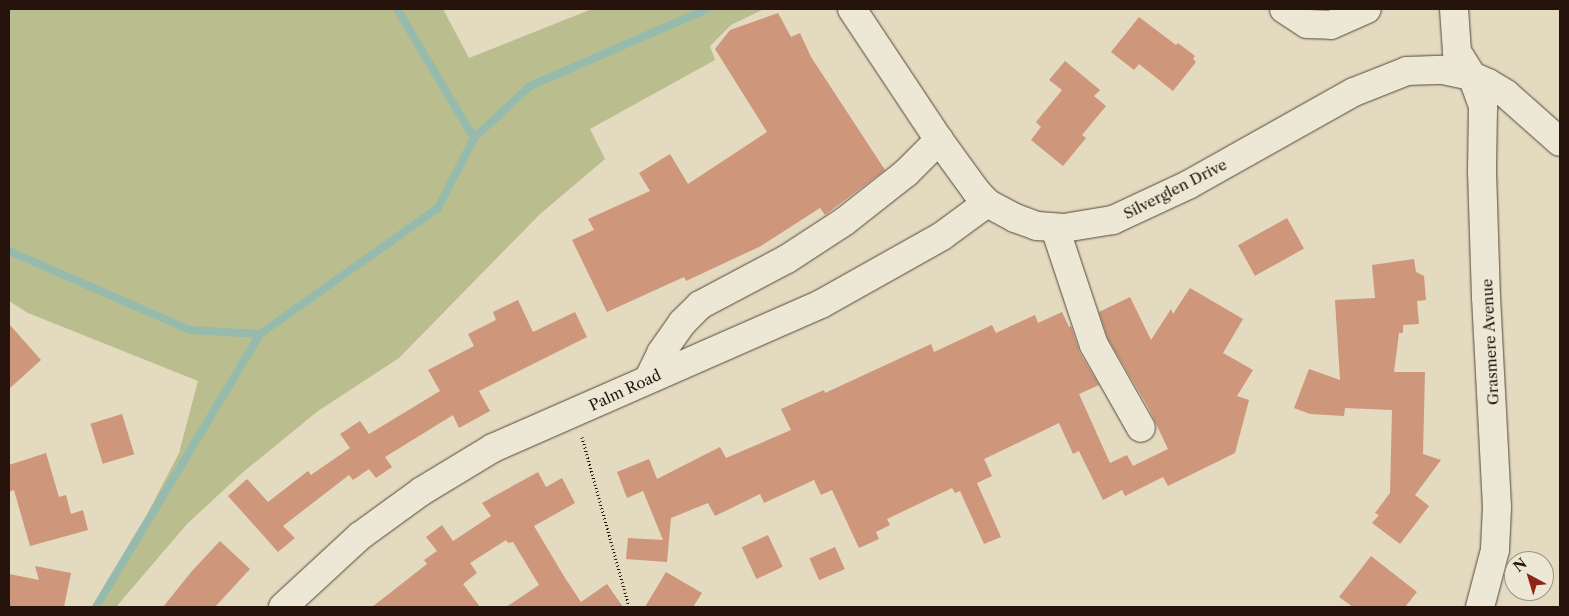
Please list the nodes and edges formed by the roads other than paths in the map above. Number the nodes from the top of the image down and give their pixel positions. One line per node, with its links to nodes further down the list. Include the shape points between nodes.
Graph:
1 (852, 9): 6 (street, Silverglen Drive)
2 (1284, 9): 3 (street, via 1307,24 1331,25)
3 (1367, 9)
4 (1453, 9): 5 (street, Grasmere Avenue, via 1457,52)
5 (1472, 76): 7 (street, Silverglen Drive, via 1506,94); 9 (street, Silverglen Drive, via 1423,69 1390,76 1354,92 1159,200 1113,220 1088,226); 13 (street, Grasmere Avenue, via 1483,107 1486,288 1497,507 1495,550)
6 (939, 140): 8 (street, Silverglen Drive, via 960,172); 10 (street, via 906,173 845,221 788,259 700,305 682,323)
7 (1560, 142)
8 (987, 203): 9 (street, Silverglen Drive, via 1015,218); 10 (street, Palm Road, via 942,236 821,304)
9 (1055, 228): 11 (street, via 1094,346)
10 (648, 378): 12 (street, Palm Road, via 494,448 422,491 360,536)
11 (1141, 428)
12 (282, 607)
13 (1480, 607)

